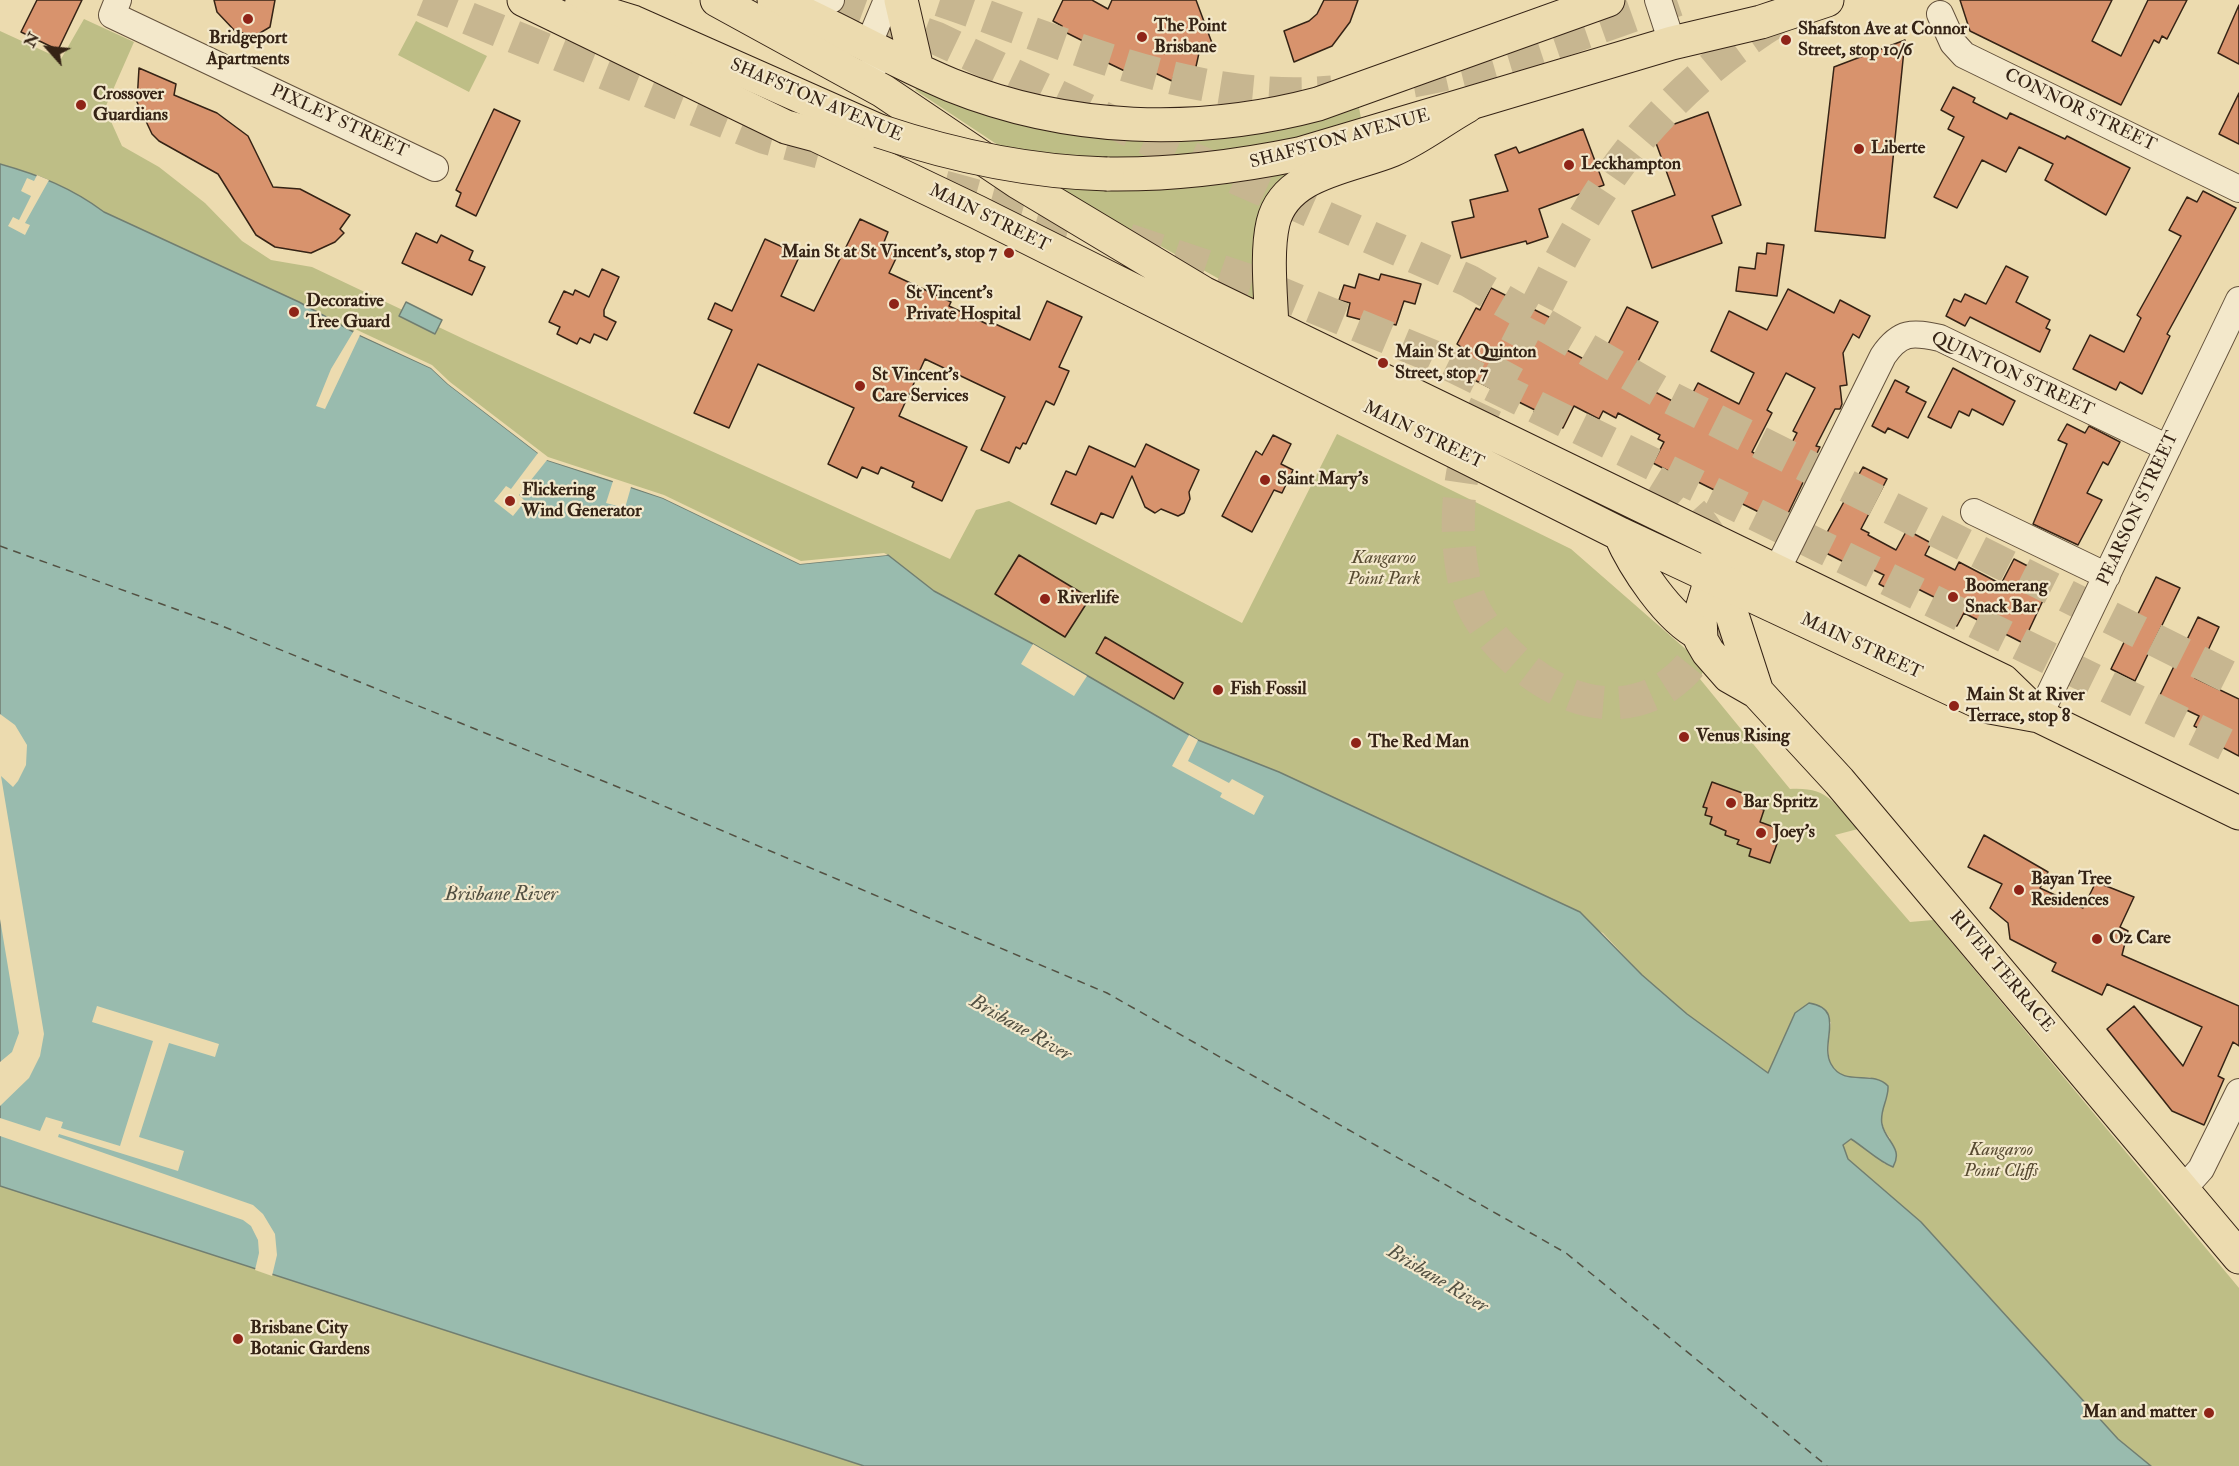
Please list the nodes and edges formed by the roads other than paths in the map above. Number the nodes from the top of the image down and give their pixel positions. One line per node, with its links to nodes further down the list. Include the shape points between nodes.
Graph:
1 (524, 0): 18 (main road, MAIN STREET, via 786,127)
2 (717, 0): 16 (main road, MAIN STREET)
3 (831, 0): 10 (street)
4 (887, 0): 14 (street, via 875,25)
5 (902, 0): 15 (main road)
6 (1608, 0): 15 (main road, via 1318,104 1222,123 1151,126 1067,117 988,98)
7 (1658, 0): 13 (street)
8 (1827, 0): 13 (main road, SHAFSTON AVENUE, via 1761,22)
9 (575, 3): 17 (main road, SHAFSTON AVENUE, bridge, via 633,22 879,131 1015,167 1107,174 1189,172 1248,165); 18 (main road, MAIN STREET, via 631,40 792,116)
10 (787, 6): 14 (main road)
11 (115, 8): 19 (street, PIXLEY STREET)
12 (1940, 14): 20 (street, CONNOR STREET, via 1953,44 1964,55)
13 (1672, 44): 17 (main road, SHAFSTON AVENUE)
14 (871, 47): 15 (main road); 16 (street)
15 (917, 69)
16 (883, 91): 22 (main road, MAIN STREET, via 1018,182 1203,293)
17 (1467, 106): 22 (main road, via 1394,149 1300,184 1283,201 1272,224)
18 (816, 135): 25 (main road, MAIN STREET)
19 (435, 168)
20 (2239, 189)
21 (2239, 300): 23 (street, PEARSON STREET)
22 (1272, 328): 26 (main road, MAIN STREET)
23 (2168, 448): 27 (street, QUINTON STREET, via 1940,338 1907,334 1892,342 1883,356); 28 (street, PEARSON STREET)
24 (1974, 512): 28 (street)
25 (1620, 534): 29 (main road, MAIN STREET); 30 (main road, via 1633,563 1686,627)
26 (1732, 551): 27 (main road, MAIN STREET); 29 (main road, RIVER TERRACE)
27 (1776, 572): 32 (main road, MAIN STREET, via 2003,681)
28 (2107, 576): 32 (street, PEARSON STREET)
29 (1722, 582): 30 (main road, RIVER TERRACE, via 1700,616); 31 (main road, RIVER TERRACE); 32 (main road, MAIN STREET, via 1990,707)
30 (1700, 634): 31 (main road, RIVER TERRACE, via 1708,652 1729,676)
31 (1757, 692): 35 (main road, RIVER TERRACE, via 1907,860)
32 (2039, 716): 33 (main road, MAIN STREET)
33 (2239, 813)
34 (2239, 1092): 35 (street, via 2201,1169)
35 (2183, 1189): 36 (main road, RIVER TERRACE)
36 (2239, 1257)

